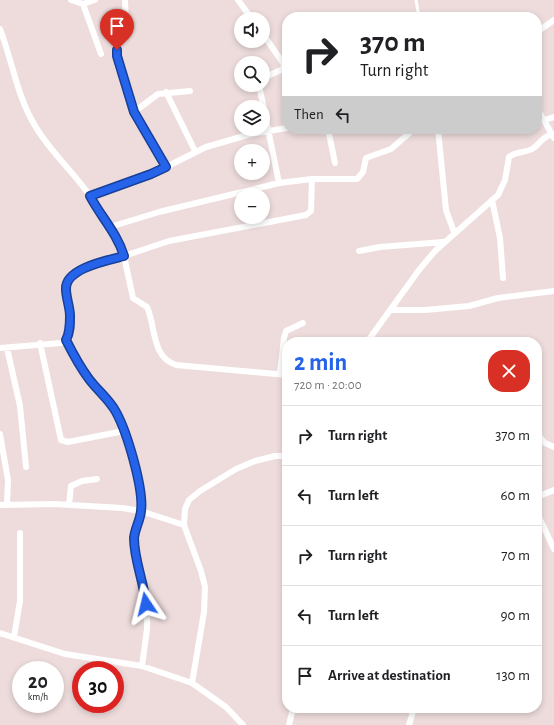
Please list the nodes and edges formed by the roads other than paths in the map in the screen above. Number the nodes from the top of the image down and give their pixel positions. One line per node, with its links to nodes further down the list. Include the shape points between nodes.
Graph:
1 (71, 0): 7 (street)
2 (95, 0): 7 (street)
3 (125, 0): 20 (street, via 126,26 119,42 117,56)
4 (247, 0): 6 (street)
5 (416, 0): 9 (lane)
6 (239, 2): 8 (street)
7 (83, 4): 14 (street)
8 (247, 12)
9 (418, 12)
10 (554, 20): 11 (street)
11 (542, 28)
12 (0, 29): 37 (street, via 32,122 46,144 78,178)
13 (270, 44): 15 (street)
14 (101, 54)
15 (282, 62)
16 (282, 70): 17 (street)
17 (270, 75)
18 (190, 91): 19 (street)
19 (166, 92): 20 (street, via 153,97); 32 (street)
20 (134, 112): 34 (street)
21 (542, 117): 23 (street)
22 (554, 117): 23 (street)
23 (544, 120): 31 (street)
24 (282, 129): 25 (street)
25 (270, 130)
26 (329, 134): 33 (street)
27 (408, 134): 35 (street, via 391,149 366,158 363,172 357,178)
28 (438, 134): 40 (street, via 446,210)
29 (270, 135): 36 (street)
30 (244, 136): 32 (street)
31 (553, 136): 38 (street, via 544,137 534,148 509,157 502,187)
32 (195, 151): 34 (street)
33 (335, 163)
34 (166, 167): 37 (street)
35 (312, 180): 36 (street); 43 (street, via 311,211 306,215 175,239)
36 (279, 183): 39 (street, via 166,210)
37 (90, 196): 39 (street)
38 (492, 200): 40 (street); 44 (street, via 500,238)
39 (110, 227): 43 (street)
40 (454, 232): 41 (street)
41 (443, 242): 42 (street); 46 (street)
42 (359, 251)
43 (124, 256): 50 (street, via 84,268 70,278 66,289 70,311); 55 (street, via 133,298 147,307 158,348 168,362 176,365)
44 (503, 278)
45 (554, 291): 46 (street, via 498,298 469,306)
46 (390, 310): 49 (street)
47 (303, 323): 48 (street, via 286,331)
48 (284, 337)
49 (371, 337)
50 (66, 340): 51 (street, via 61,343); 56 (street, via 77,362 116,412)
51 (40, 343): 53 (street); 56 (street, via 61,440 68,442)
52 (0, 348): 53 (street)
53 (7, 348): 61 (street, via 20,406)
54 (282, 356): 55 (street)
55 (280, 373)
56 (124, 431): 68 (street, via 137,472)
57 (0, 434): 65 (street, via 8,480)
58 (542, 440): 59 (street)
59 (554, 447)
60 (282, 456): 69 (street, via 255,461 236,469 200,491 189,500 185,509)
61 (26, 467)
62 (97, 479): 67 (street, via 82,480 71,486)
63 (554, 490): 64 (street)
64 (542, 495)
65 (7, 504): 66 (street); 67 (street)
66 (0, 505)
67 (69, 505): 68 (street)
68 (141, 511): 69 (street); 75 (street, via 134,538 147,612)
69 (184, 524): 76 (street, via 202,571 205,587 204,612)
70 (542, 524): 72 (street)
71 (20, 533): 74 (street, via 20,601)
72 (554, 549)
73 (0, 633): 74 (street)
74 (14, 637): 75 (street, via 65,654)
75 (142, 666): 76 (street)
76 (192, 683): 79 (street, via 226,707)
77 (292, 713): 80 (street)
78 (413, 713): 81 (street)
79 (243, 725)
80 (288, 725)
81 (409, 725)

